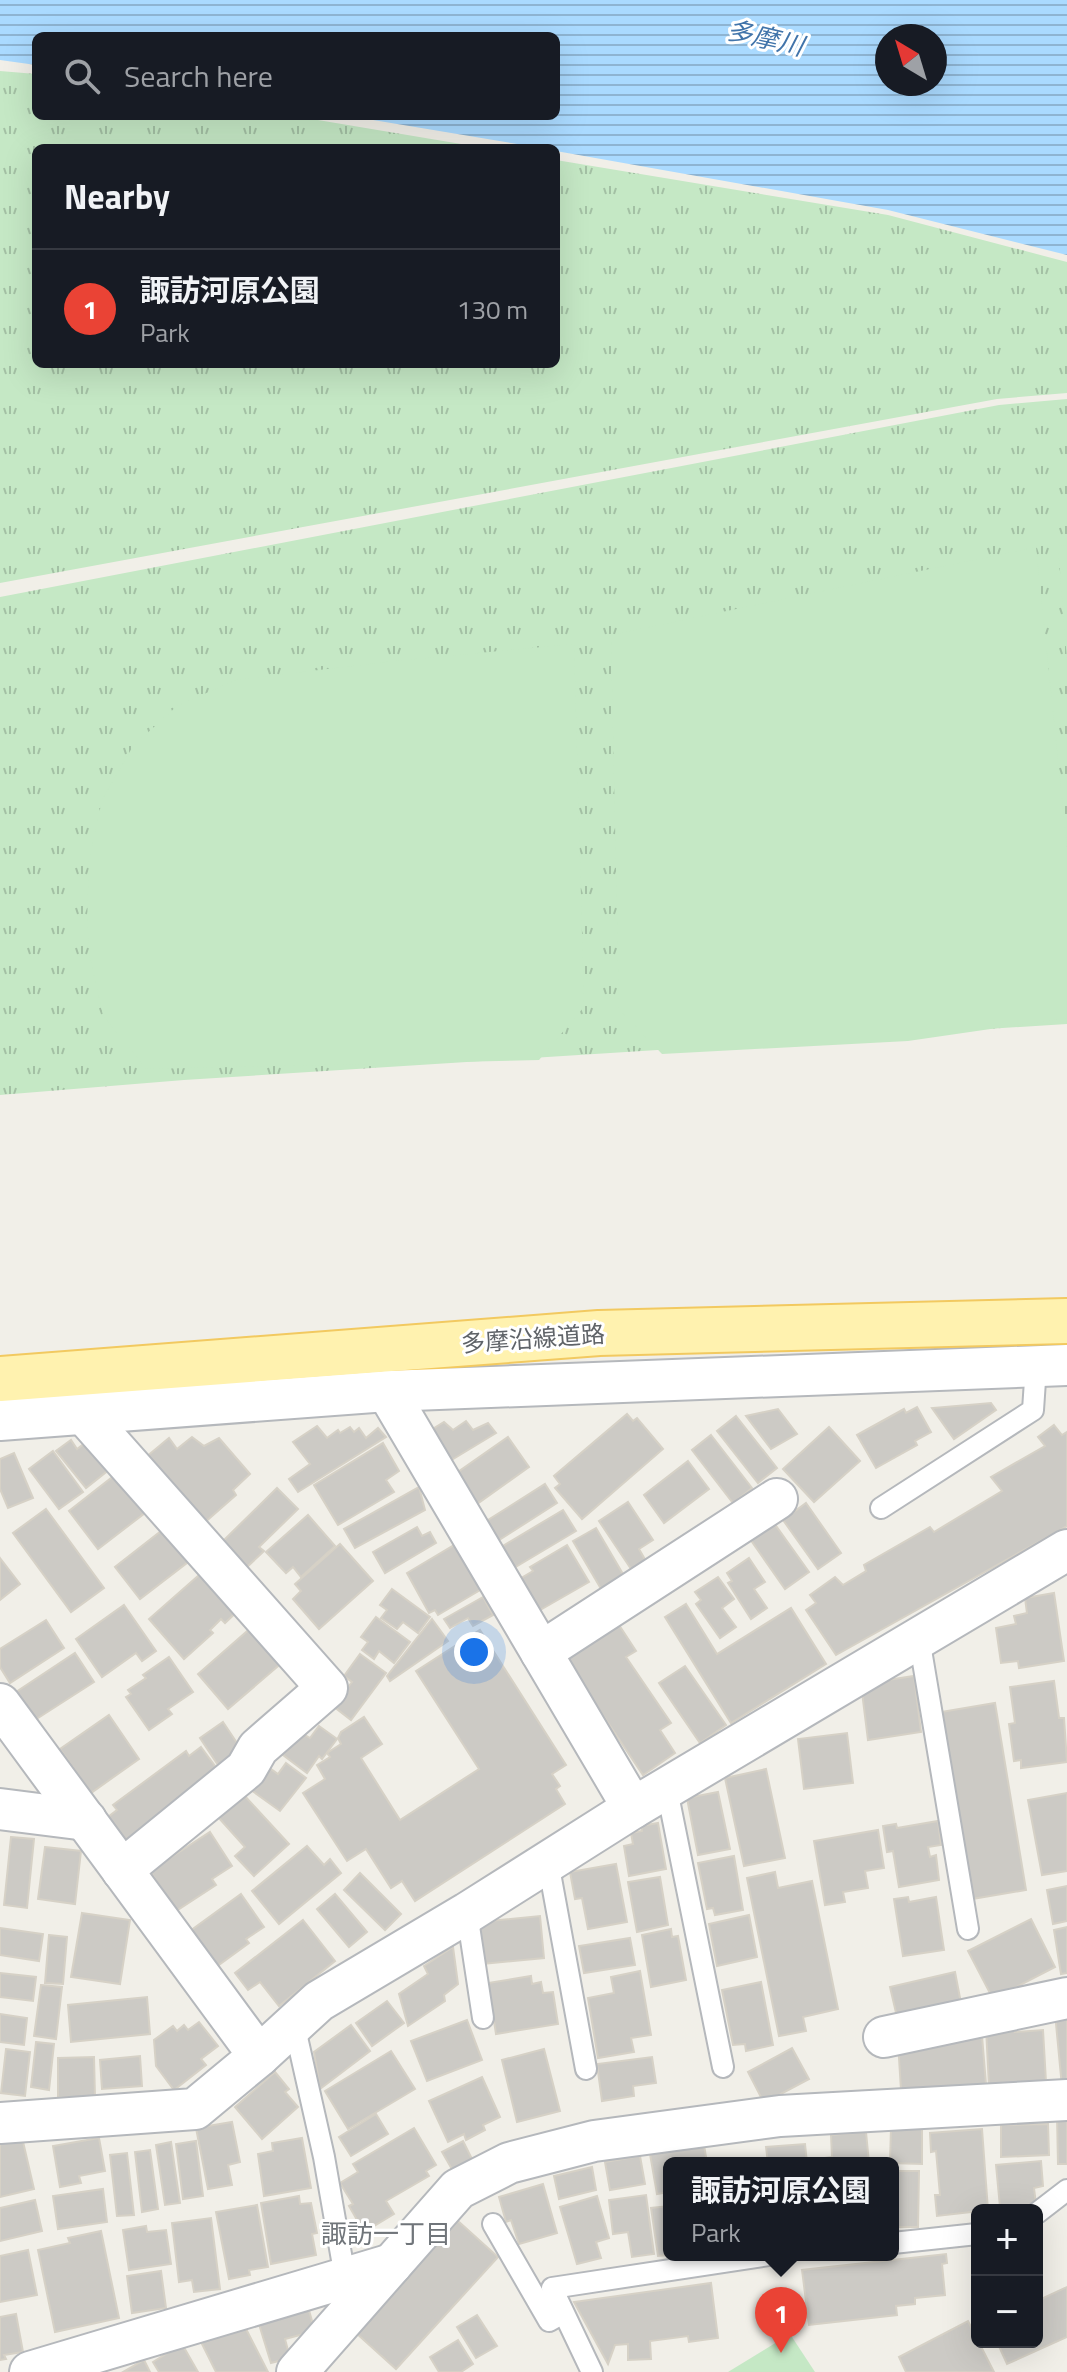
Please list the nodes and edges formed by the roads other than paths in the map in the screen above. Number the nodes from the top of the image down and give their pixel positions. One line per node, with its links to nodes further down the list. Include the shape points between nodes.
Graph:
1 (1067, 1321): 3 (main road, 多摩沿線道路, via 599,1333)
2 (1052, 1365): 4 (street); 8 (lane, via 1033,1410)
3 (0, 1379)
4 (387, 1391): 5 (street); 11 (street)
5 (84, 1414): 6 (street); 17 (street, via 327,1688 258,1748 246,1769)
6 (0, 1420)
7 (777, 1499): 11 (street)
8 (881, 1508)
9 (1067, 1550): 10 (street)
10 (919, 1638): 13 (street); 19 (lane)
11 (541, 1652): 13 (street)
12 (0, 1704): 15 (street)
13 (650, 1799): 16 (street); 25 (lane)
14 (1, 1813): 15 (street)
15 (86, 1820): 17 (street)
16 (548, 1862): 18 (street); 26 (lane)
17 (122, 1870): 24 (street)
18 (467, 1913): 21 (lane); 22 (street, via 319,2001)
19 (968, 1929)
20 (1067, 1998): 23 (street)
21 (483, 2018)
22 (294, 2024): 24 (street); 36 (lane)
23 (884, 2037)
24 (259, 2056): 28 (street, via 195,2109)
25 (723, 2067)
26 (586, 2069)
27 (1067, 2100): 35 (street, via 780,2116 594,2141 509,2163 458,2189)
28 (0, 2123)
29 (1067, 2190): 30 (lane)
30 (1043, 2208)
31 (493, 2224): 37 (lane, via 549,2321)
32 (971, 2235): 33 (lane)
33 (899, 2242)
34 (730, 2261): 37 (lane, via 552,2288)
35 (392, 2264): 36 (street); 39 (street)
36 (345, 2277): 38 (street)
37 (563, 2313): 40 (lane)
38 (30, 2372)
39 (297, 2372)
40 (592, 2372)

